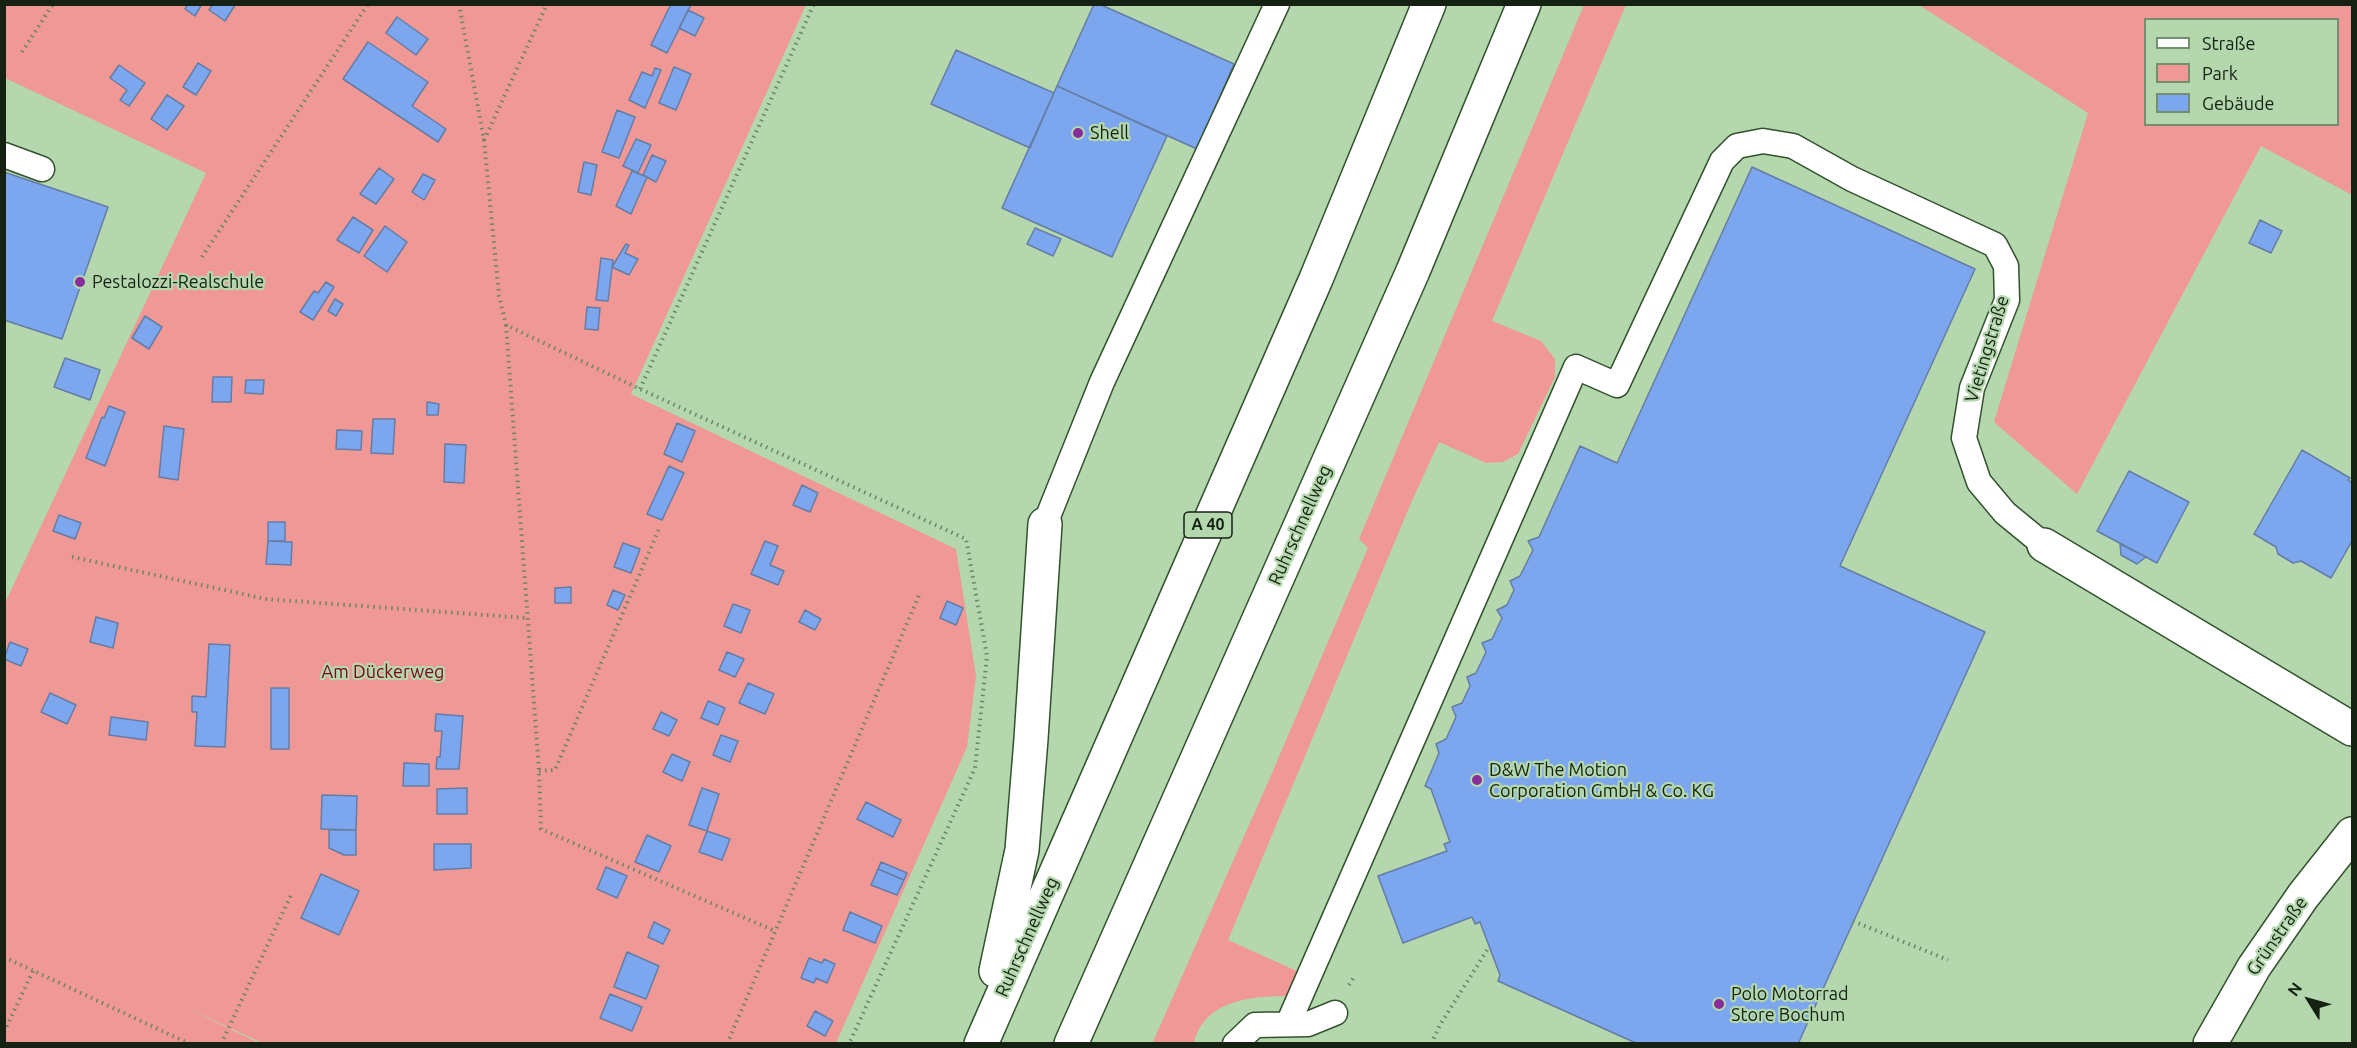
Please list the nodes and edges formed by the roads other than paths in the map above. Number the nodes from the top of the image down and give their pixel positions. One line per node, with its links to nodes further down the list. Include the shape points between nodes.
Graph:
1 (1276, 4): 6 (lane, via 1102,382)
2 (1429, 4): 12 (main road, Ruhrschnellweg / A 40, via 1316,279)
3 (1524, 4): 13 (main road, Ruhrschnellweg, via 1413,271)
4 (4, 155): 5 (lane)
5 (42, 169)
6 (1045, 524): 12 (main road, via 1022,850)
7 (2044, 544): 8 (main road, Vietingstraße); 11 (lane, Vietingstraße, via 2004,513 1979,482 1964,438 1972,388 2007,300 2006,266 1995,245 1852,179 1793,146 1763,141 1737,146 1722,161 1617,385 1576,367)
8 (2352, 729)
9 (2352, 834): 15 (main road, Grünstraße, via 2254,967)
10 (1335, 1013): 11 (lane, via 1308,1024)
11 (1288, 1024): 14 (lane, via 1255,1025)
12 (980, 1044)
13 (1071, 1044)
14 (1235, 1044)
15 (2210, 1044)

